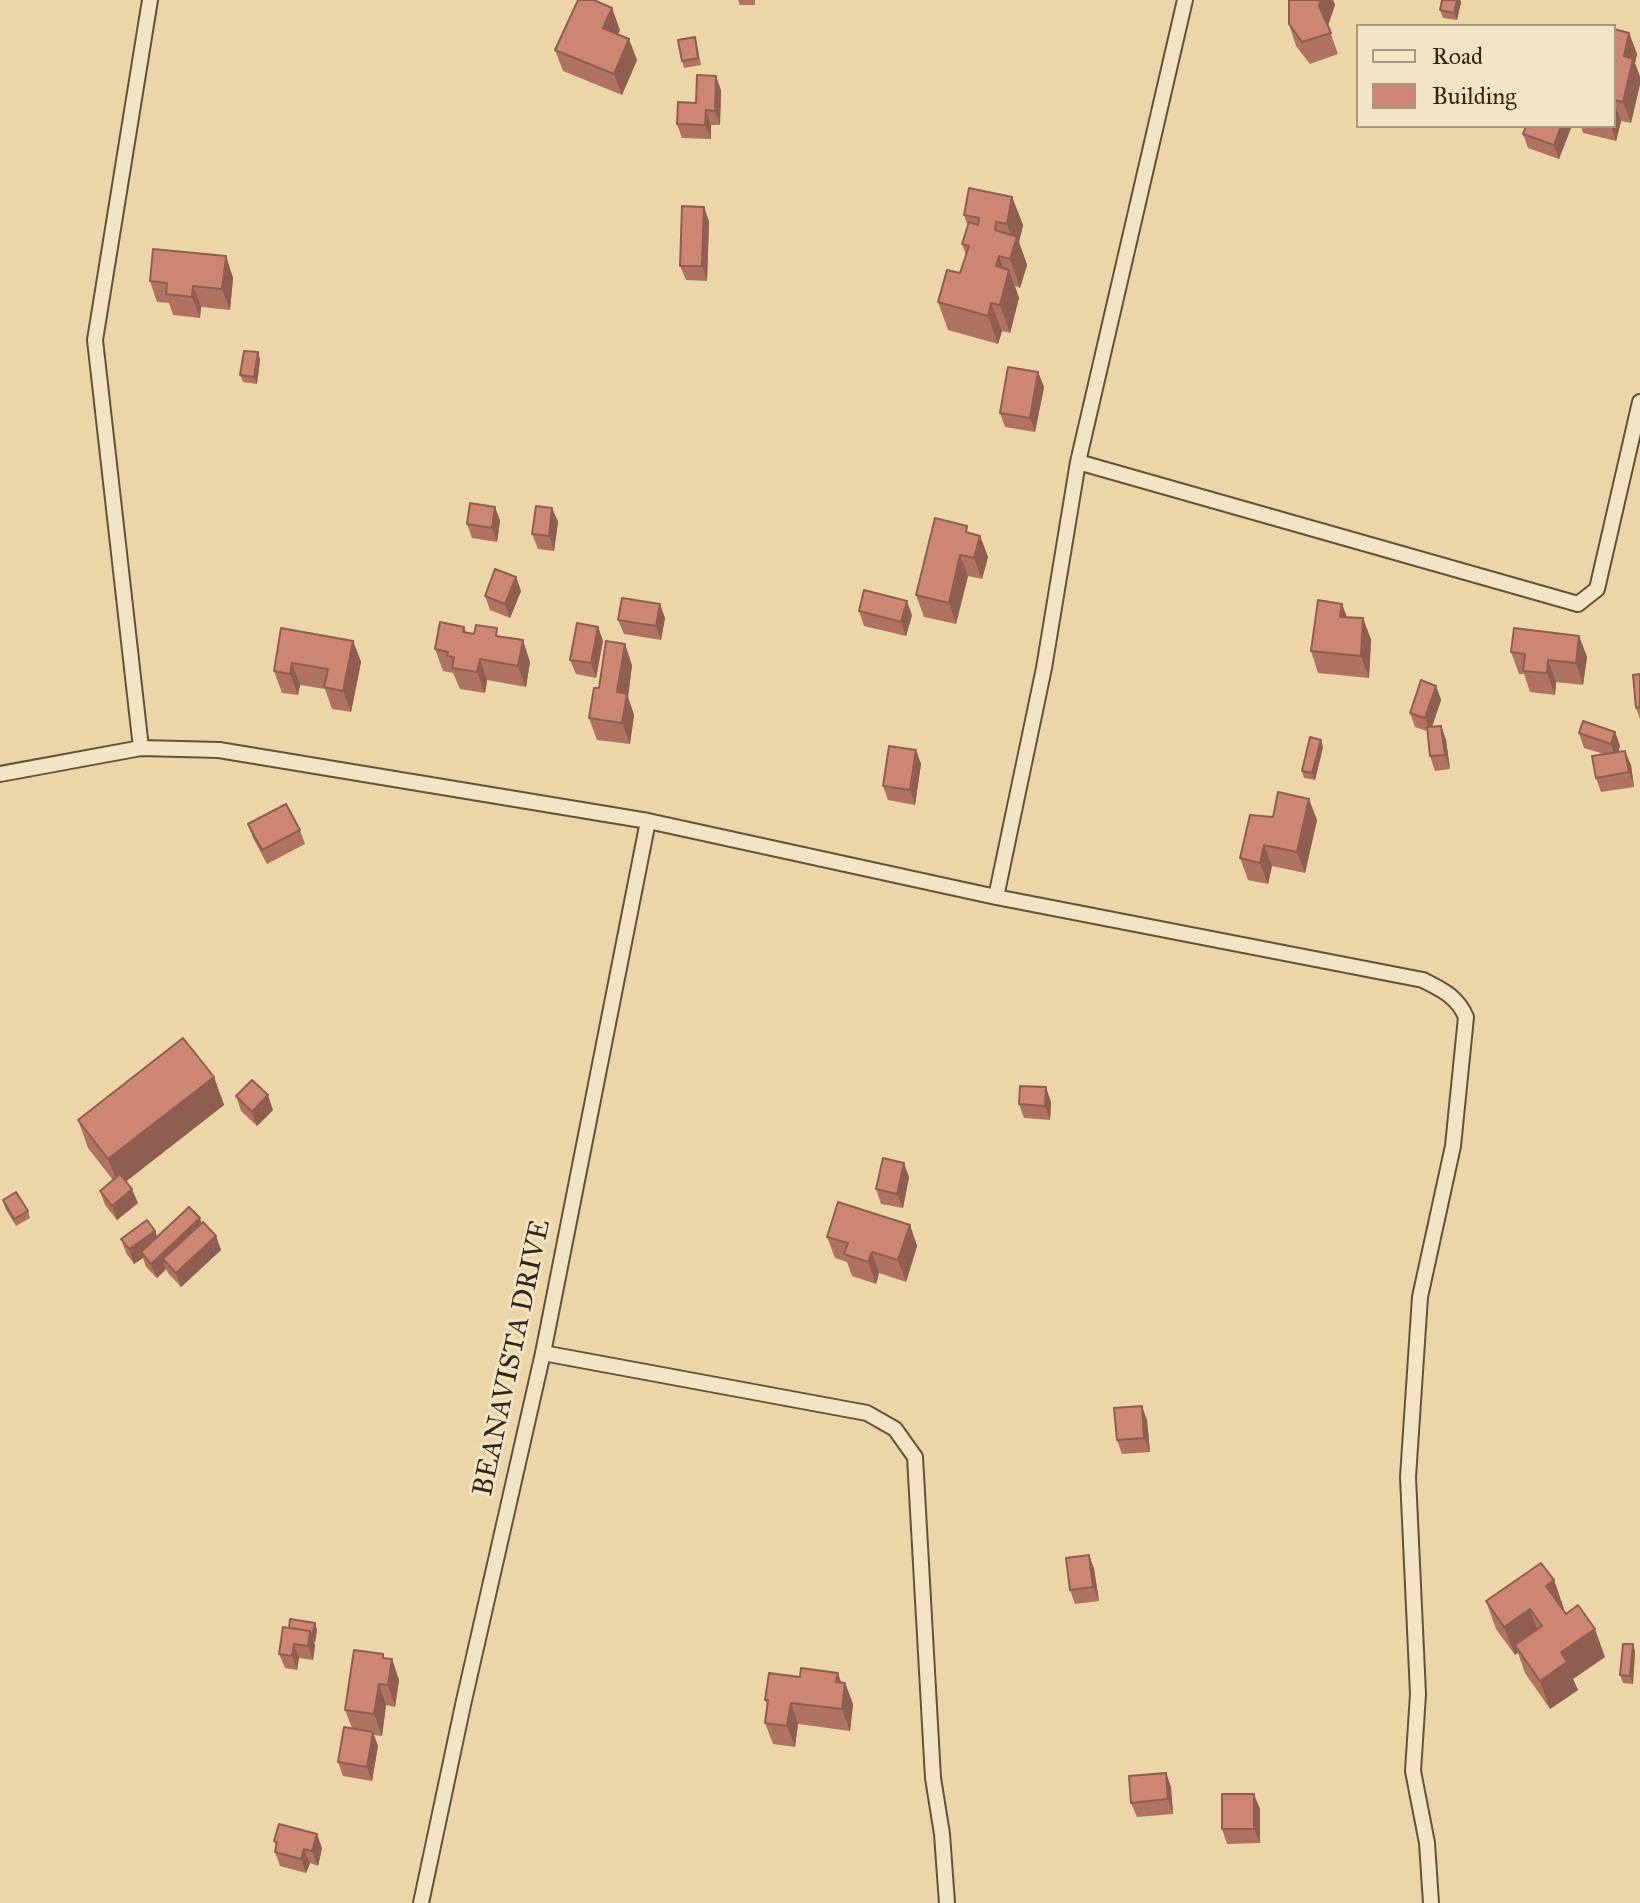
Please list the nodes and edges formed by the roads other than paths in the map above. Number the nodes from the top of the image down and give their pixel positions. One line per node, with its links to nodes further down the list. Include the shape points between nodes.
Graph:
1 (150, 0): 5 (street, via 95,340)
2 (1185, 0): 4 (street)
3 (1640, 402): 4 (street, via 1597,589 1578,604)
4 (1078, 462): 8 (street, via 1044,668)
5 (141, 748): 6 (street); 7 (street, via 219,750)
6 (0, 774)
7 (648, 821): 8 (street); 9 (street, BEANAVISTA DRIVE)
8 (996, 897): 12 (street, via 1423,980 1456,999 1466,1017 1453,1146 1420,1297 1408,1477 1418,1694 1413,1771 1427,1843)
9 (543, 1353): 10 (street, BEANAVISTA DRIVE); 11 (street, via 867,1413 895,1429 915,1457 933,1778)
10 (421, 1903)
11 (947, 1903)
12 (1431, 1903)

